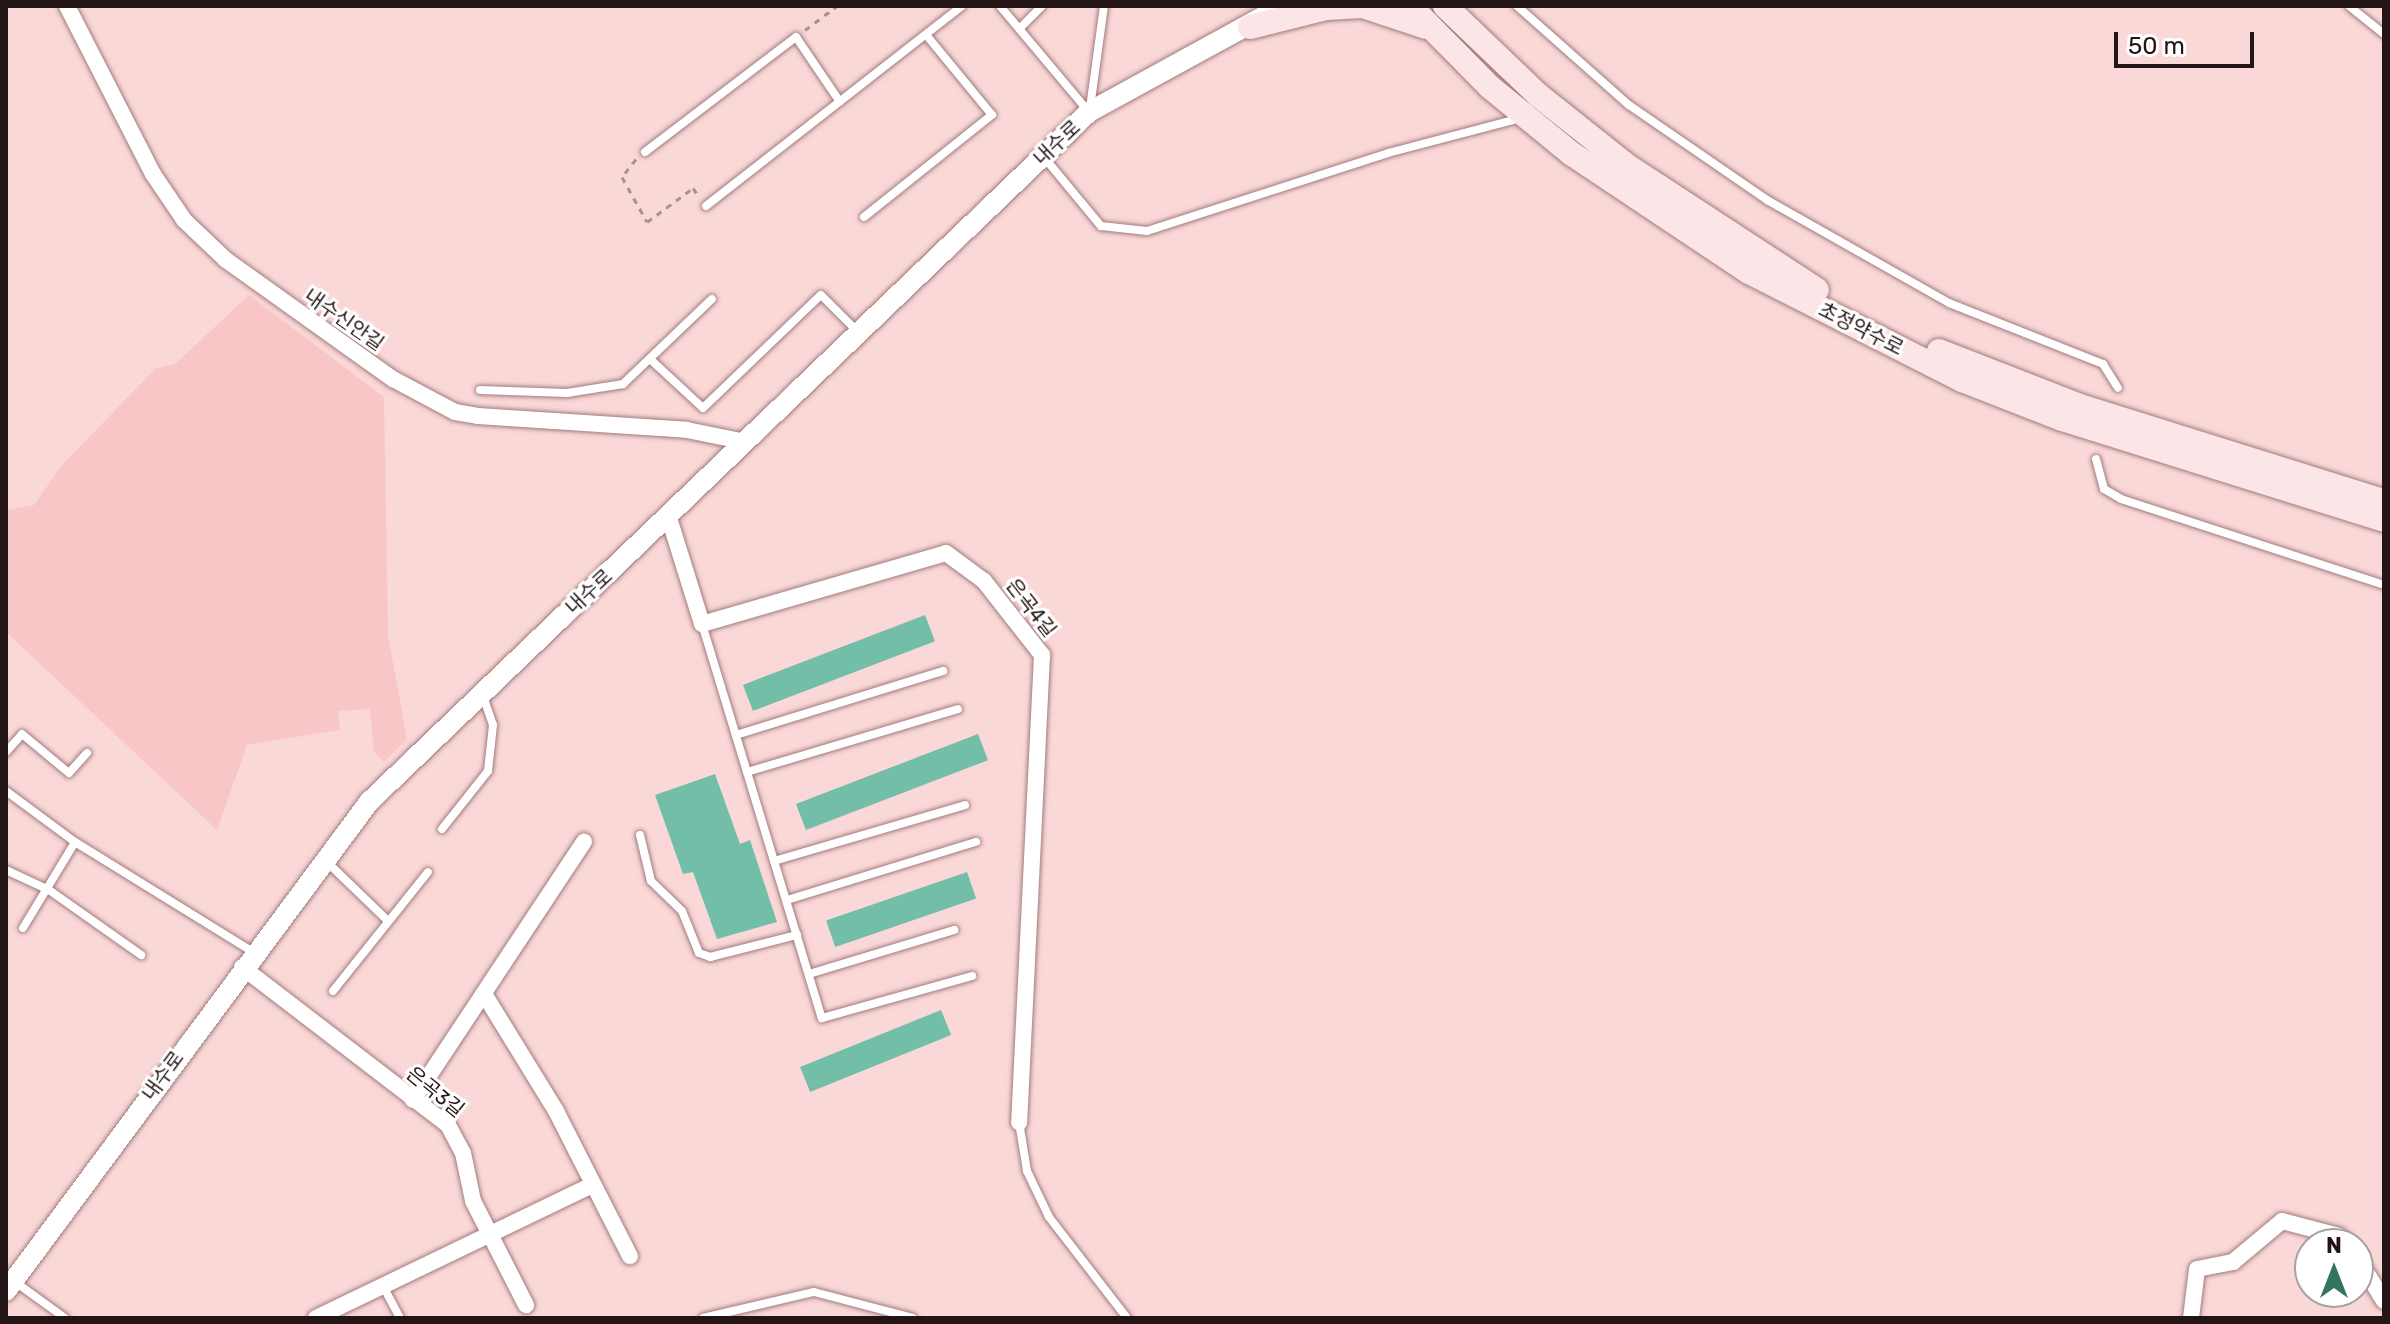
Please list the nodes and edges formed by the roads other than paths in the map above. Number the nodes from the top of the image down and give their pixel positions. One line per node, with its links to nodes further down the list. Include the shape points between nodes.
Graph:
1 (67, 6): 31 (street, 내수신안길, via 153,174 184,220 226,260 393,379 455,412 687,430)
2 (962, 6): 18 (lane)
3 (1000, 6): 14 (lane)
4 (1042, 6): 14 (lane)
5 (1104, 6): 20 (lane)
6 (1266, 6): 13 (main road)
7 (1283, 6): 13 (street, 내수로)
8 (1410, 6): 16 (main road, 초정약수로)
9 (1445, 6): 15 (main road, 초정약수로)
10 (1457, 6): 15 (main road)
11 (1517, 6): 29 (lane, via 1629,105 1767,200 1935,297 2103,364)
12 (2349, 6): 17 (lane)
13 (1250, 27): 16 (main road, via 1326,8 1363,6); 20 (street, 내수로, via 1169,63)
14 (1020, 28): 20 (lane)
15 (1468, 28): 33 (main road, 초정약수로, via 1538,95 1690,212 1875,321 2080,406)
16 (1431, 29): 21 (main road, 초정약수로)
17 (2384, 34)
18 (927, 36): 19 (lane); 25 (lane, via 992,115)
19 (840, 102): 22 (lane, via 796,37); 24 (lane)
20 (1089, 112): 23 (street, 내수로)
21 (1527, 117): 23 (lane, via 1388,153 1147,231 1101,226); 35 (main road, 초정약수로, via 1688,237 1962,380 2062,419)
22 (645, 152)
23 (1042, 155): 27 (street, 내수로)
24 (706, 206)
25 (864, 217)
26 (712, 299): 28 (lane)
27 (858, 333): 28 (lane, via 821,295 703,408); 31 (street, 내수로)
28 (650, 359): 30 (lane, via 623,384 567,393)
29 (2118, 388)
30 (480, 390)
31 (741, 441): 34 (street, 내수로)
32 (2096, 459): 36 (lane, via 2104,489 2121,499)
33 (2384, 501)
34 (669, 518): 37 (street); 39 (street, 내수로)
35 (2384, 520)
36 (2384, 585)
37 (702, 624): 41 (lane); 69 (street, 은곡4길, via 946,553 972,569 1035,642 1045,689)
38 (943, 671): 41 (lane)
39 (481, 692): 47 (lane, via 493,725 488,771); 52 (street, 내수로, via 369,802)
40 (958, 709): 44 (lane)
41 (736, 735): 44 (lane)
42 (6, 752): 43 (lane, via 22,734 69,773)
43 (87, 753)
44 (747, 772): 53 (lane)
45 (6, 791): 49 (lane)
46 (965, 805): 53 (lane)
47 (442, 829)
48 (640, 835): 61 (lane, via 651,881 682,911 699,953 710,957)
49 (75, 842): 56 (lane); 63 (lane)
50 (584, 842): 67 (street)
51 (976, 842): 57 (lane)
52 (323, 858): 58 (lane); 63 (street, 내수로)
53 (774, 861): 57 (lane)
54 (6, 870): 56 (lane)
55 (428, 872): 58 (lane)
56 (49, 890): 59 (lane); 62 (lane)
57 (787, 900): 61 (lane)
58 (388, 921): 66 (lane)
59 (23, 928)
60 (954, 930): 64 (lane)
61 (797, 935): 64 (lane)
62 (141, 955)
63 (248, 959): 68 (street, 은곡3길); 74 (street, 내수로)
64 (809, 974): 65 (lane, via 822,1018)
65 (972, 976)
66 (333, 991)
67 (486, 997): 68 (street); 70 (street)
68 (413, 1100): 72 (street, 은곡3길, via 457,1137)
69 (1019, 1122): 82 (lane, via 1027,1171 1049,1217)
70 (592, 1185): 72 (street); 73 (street)
71 (2309, 1228): 83 (street, via 2282,1221 2233,1262 2197,1269)
72 (489, 1235): 75 (street); 76 (street, 은곡3길)
73 (630, 1256)
74 (10, 1286): 77 (lane)
75 (383, 1286): 78 (street); 79 (lane)
76 (526, 1305)
77 (65, 1318)
78 (316, 1318)
79 (400, 1318)
80 (703, 1318): 81 (lane, via 814,1292)
81 (913, 1318)
82 (1127, 1318)
83 (2191, 1318)

